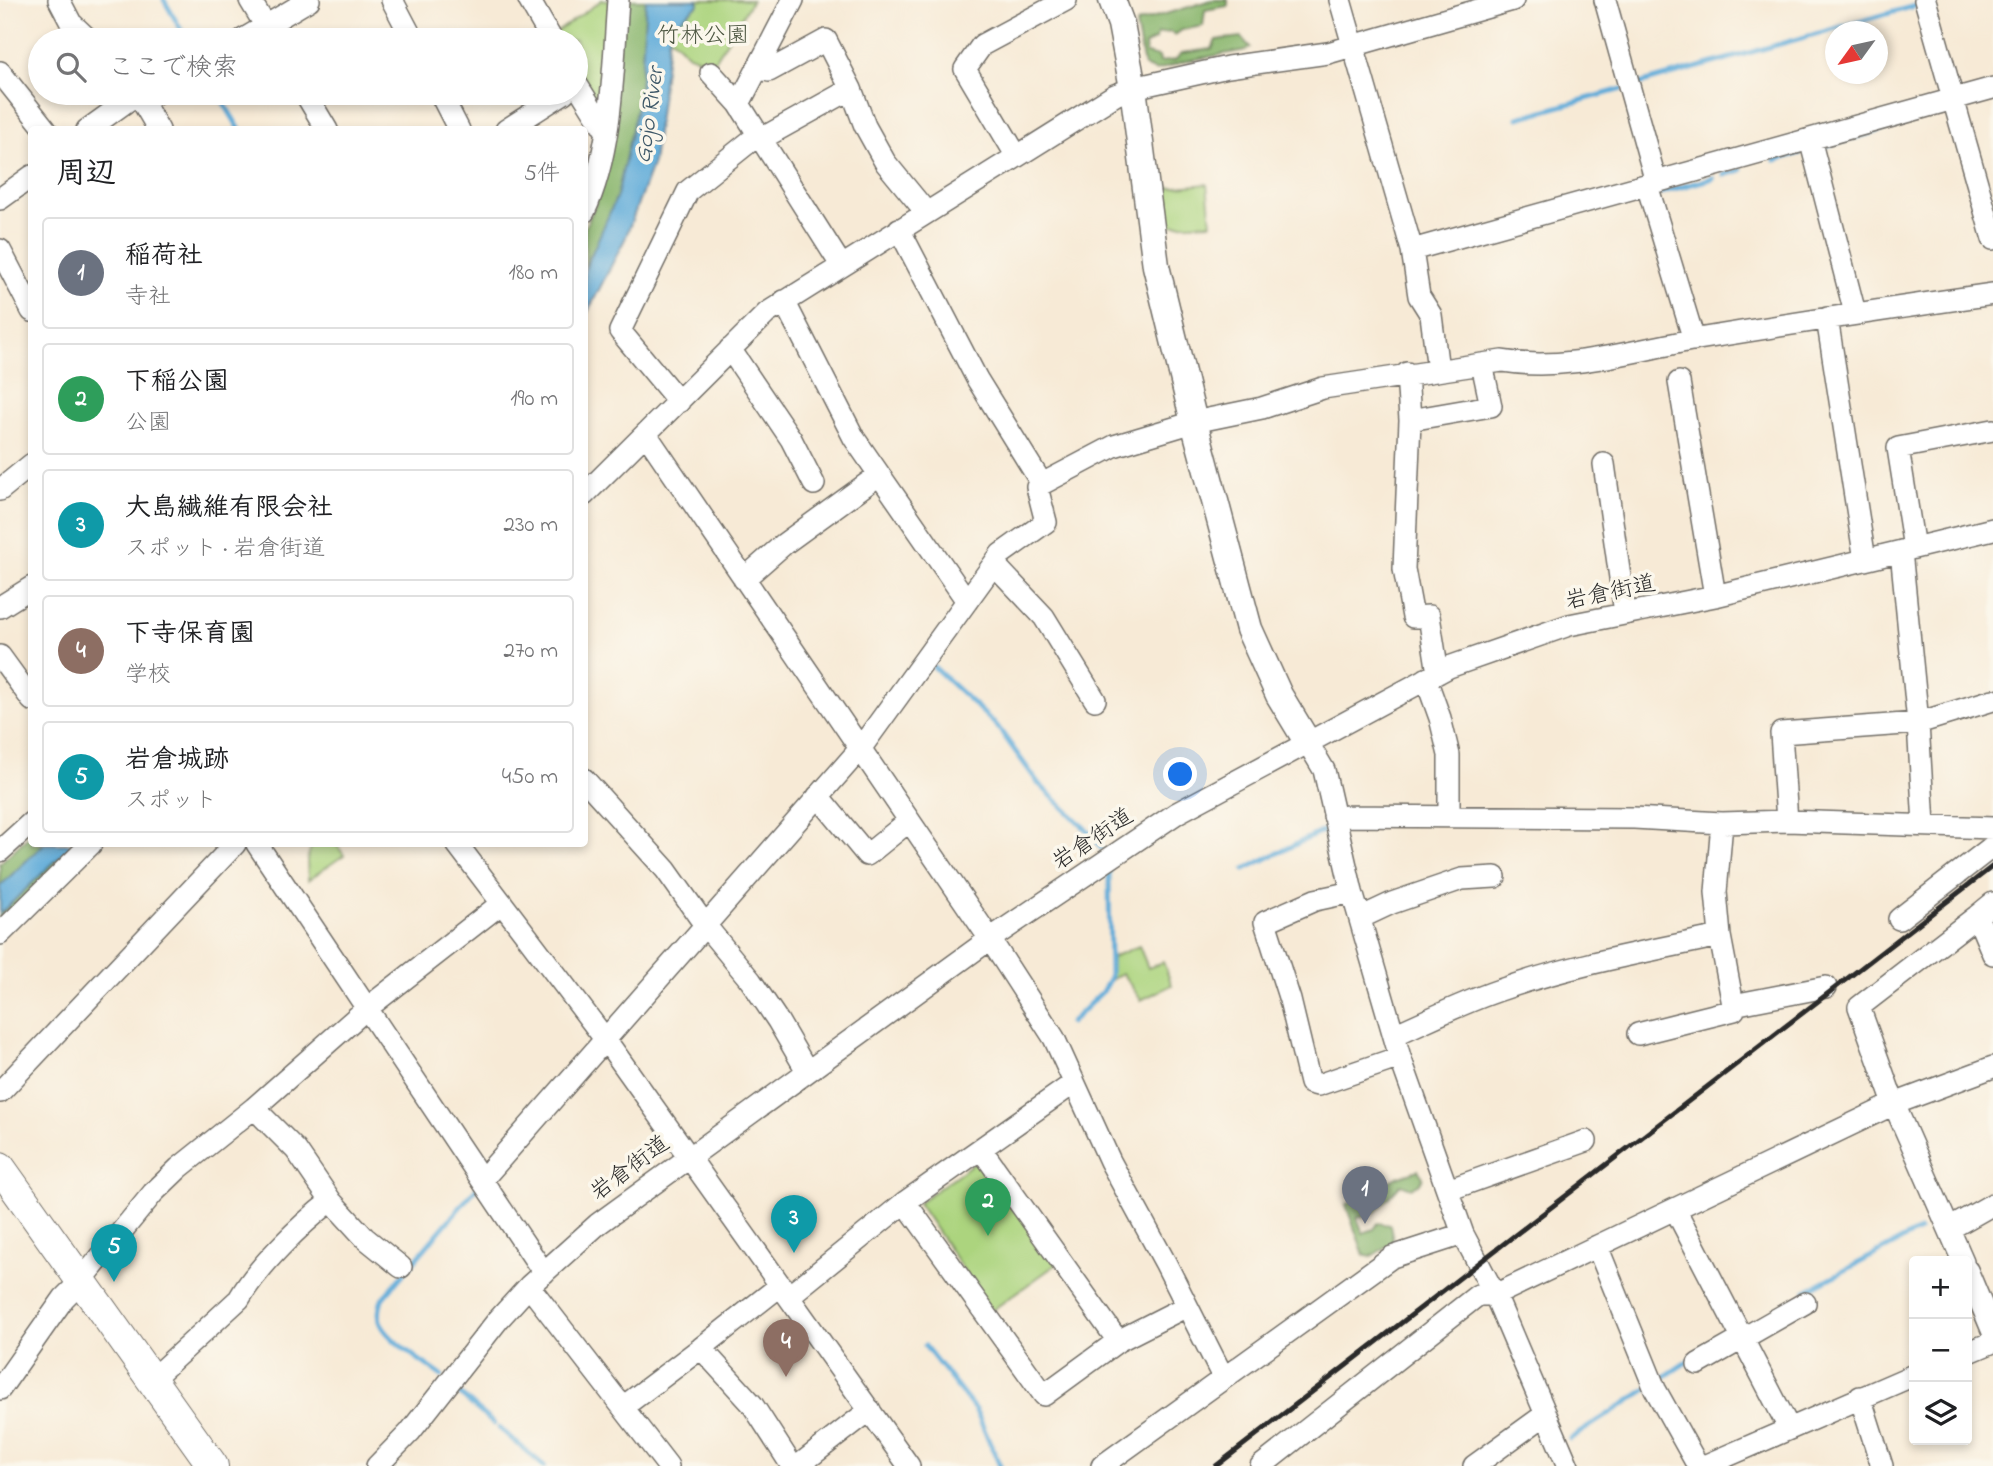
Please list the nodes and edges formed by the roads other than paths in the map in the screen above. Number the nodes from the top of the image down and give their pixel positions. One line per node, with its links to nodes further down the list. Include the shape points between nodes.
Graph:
1 (59, 0): 14 (street)
2 (250, 0): 15 (street)
3 (309, 0): 16 (street)
4 (392, 0): 17 (street)
5 (528, 0): 18 (street)
6 (618, 0): 40 (street)
7 (793, 0): 20 (street)
8 (1066, 0): 43 (street, via 982,45 965,69)
9 (1112, 0): 23 (street)
10 (1340, 0): 19 (street)
11 (1513, 0): 19 (street)
12 (1605, 0): 45 (street)
13 (1925, 0): 26 (street)
14 (76, 28)
15 (267, 28)
16 (276, 28)
17 (407, 28)
18 (545, 28)
19 (1353, 46): 23 (street); 52 (street)
20 (758, 68): 25 (street, via 769,71 826,40); 27 (street)
21 (0, 72): 34 (street)
22 (711, 73): 27 (street)
23 (1133, 88): 43 (street); 67 (street, via 1156,266)
24 (1993, 88): 26 (street)
25 (850, 89): 41 (street); 48 (street, via 886,162)
26 (1953, 99): 42 (street); 50 (street)
27 (739, 104): 41 (street)
28 (127, 105): 35 (street)
29 (148, 105): 36 (street)
30 (312, 105): 37 (street)
31 (446, 105): 38 (street)
32 (544, 105): 39 (street)
33 (587, 105): 40 (street)
34 (43, 126)
35 (93, 126)
36 (157, 126)
37 (325, 126)
38 (456, 126)
39 (512, 126)
40 (606, 131): 47 (street)
41 (760, 137): 53 (street); 65 (street, via 688,191 620,331)
42 (1810, 139): 45 (street); 57 (street)
43 (1016, 155): 48 (street)
44 (28, 179): 46 (street)
45 (1651, 183): 52 (street); 59 (street)
46 (0, 199)
47 (588, 204)
48 (926, 212): 49 (street)
49 (899, 229): 53 (street); 74 (street, via 977,379)
50 (1993, 239)
51 (0, 250): 56 (street)
52 (1412, 250): 62 (street, via 1419,296 1431,316)
53 (841, 265): 55 (street)
54 (1993, 294): 57 (street)
55 (784, 301): 60 (street); 72 (street, via 854,438)
56 (28, 303)
57 (1855, 313): 58 (street)
58 (1827, 318): 59 (street); 79 (street)
59 (1693, 340): 61 (street, via 1588,360)
60 (730, 349): 65 (street); 73 (street, via 791,439)
61 (1482, 364): 62 (street); 66 (street, via 1491,406)
62 (1438, 370): 63 (street)
63 (1407, 373): 66 (street); 67 (street, via 1323,387 1262,408)
64 (1679, 382): 83 (street)
65 (679, 402): 69 (street)
66 (1410, 420): 88 (street, via 1404,569 1413,617 1429,616)
67 (1194, 422): 74 (street, via 1114,446); 93 (street, via 1249,629 1279,695)
68 (1993, 430): 78 (street, via 1898,448)
69 (646, 434): 76 (street); 81 (street)
70 (1604, 464): 86 (street)
71 (28, 467): 75 (street)
72 (880, 475): 81 (street, via 784,544); 84 (street)
73 (814, 484)
74 (1042, 484): 80 (street, via 1037,487 1046,522)
75 (0, 490)
76 (588, 491)
77 (1993, 529): 78 (street, 岩倉街道)
78 (1908, 549): 79 (street, 岩倉街道); 92 (street)
79 (1865, 559): 83 (street, 岩倉街道)
80 (994, 564): 84 (street); 90 (street, via 1044,617)
81 (744, 579): 94 (street)
82 (28, 590): 85 (street)
83 (1715, 596): 86 (street, 岩倉街道)
84 (967, 601): 94 (street)
85 (0, 607)
86 (1625, 613): 88 (street, 岩倉街道, via 1569,625)
87 (0, 656): 89 (street)
88 (1432, 676): 93 (street, 岩倉街道); 98 (street, via 1449,755)
89 (28, 694)
90 (1095, 700)
91 (1993, 701): 92 (street)
92 (1918, 723): 100 (street, via 1781,733); 102 (street)
93 (1308, 743): 97 (street, via 1324,770); 120 (street, 岩倉街道, via 1177,813)
94 (860, 749): 96 (street); 99 (street)
95 (588, 783): 117 (street, via 666,870)
96 (818, 796): 99 (street, via 867,855); 117 (street)
97 (1334, 816): 98 (street); 112 (street)
98 (1450, 816): 101 (street)
99 (909, 821): 120 (street)
100 (1787, 821): 101 (street); 102 (street)
101 (1722, 822): 119 (street, via 1716,892)
102 (1924, 825): 104 (street)
103 (28, 826): 110 (street)
104 (1993, 828)
105 (1993, 846): 116 (street)
106 (88, 847): 118 (street)
107 (232, 847): 132 (street)
108 (259, 847): 124 (street)
109 (459, 847): 113 (street)
110 (0, 851)
111 (1494, 877): 115 (street, via 1462,879)
112 (1352, 891): 115 (street); 128 (street, via 1315,900 1265,922 1310,1083 1318,1086)
113 (502, 903): 124 (street); 127 (street)
114 (1985, 910): 121 (street); 133 (street, via 1860,1007)
115 (1360, 918): 126 (street)
116 (1899, 919)
117 (705, 925): 127 (street); 130 (street, via 751,981)
118 (0, 934)
119 (1720, 936): 123 (street); 126 (street, via 1585,964 1519,984)
120 (990, 939): 130 (street, 岩倉街道); 131 (street, via 1054,1038)
121 (1993, 954)
122 (1826, 987): 123 (street)
123 (1733, 1005): 125 (street, via 1734,1010)
124 (366, 1009): 134 (street); 139 (street)
125 (1638, 1034)
126 (1394, 1035): 128 (street)
127 (604, 1039): 137 (street); 139 (street)
128 (1400, 1056): 140 (street)
129 (1993, 1067): 133 (street)
130 (807, 1071): 137 (street, 岩倉街道)
131 (1074, 1083): 136 (street); 156 (street)
132 (0, 1092)
133 (1894, 1104): 144 (street); 145 (street)
134 (254, 1108): 141 (street, via 296,1150); 151 (street, via 153,1193)
135 (1586, 1141): 140 (street)
136 (981, 1149): 142 (street); 159 (street)
137 (689, 1156): 150 (street, 岩倉街道, via 597,1224); 153 (street)
138 (0, 1167): 151 (main road)
139 (482, 1180): 150 (street)
140 (1448, 1190): 146 (street)
141 (331, 1201): 149 (street, via 365,1238); 166 (street, via 248,1283 239,1298)
142 (905, 1202): 153 (street); 159 (street, via 1044,1395)
143 (1993, 1204): 145 (street)
144 (1675, 1209): 147 (street); 158 (street)
145 (1949, 1229): 148 (street)
146 (1463, 1234): 154 (street); 164 (street, via 1392,1257)
147 (1597, 1246): 154 (street); 183 (street, via 1655,1389)
148 (1961, 1256)
149 (401, 1267)
150 (536, 1280): 169 (street); 174 (street, 岩倉街道)
151 (81, 1281): 166 (main road); 167 (street)
152 (1972, 1282): 157 (street)
153 (785, 1291): 161 (street); 170 (street)
154 (1495, 1295): 171 (street); 180 (street, via 1478,1295)
155 (1805, 1303): 158 (street)
156 (1187, 1306): 159 (street); 164 (street)
157 (1993, 1332)
158 (1742, 1339): 163 (street); 172 (street)
159 (1118, 1341)
160 (1993, 1342): 162 (street)
161 (701, 1348): 169 (street); 176 (street, via 752,1404)
162 (1972, 1351)
163 (1698, 1364)
164 (1223, 1377): 179 (street)
165 (1909, 1377): 168 (street)
166 (151, 1380): 173 (main road)
167 (0, 1389)
168 (1860, 1397): 172 (street); 185 (street)
169 (624, 1407): 175 (street)
170 (870, 1410): 177 (street); 178 (street)
171 (1546, 1414): 181 (street); 182 (street)
172 (1789, 1428): 184 (street)
173 (213, 1466)
174 (377, 1466)
175 (668, 1466)
176 (792, 1466)
177 (798, 1466)
178 (909, 1466)
179 (1102, 1466)
180 (1261, 1466)
181 (1474, 1466)
182 (1568, 1466)
183 (1698, 1466)
184 (1704, 1466)
185 (1882, 1466)

